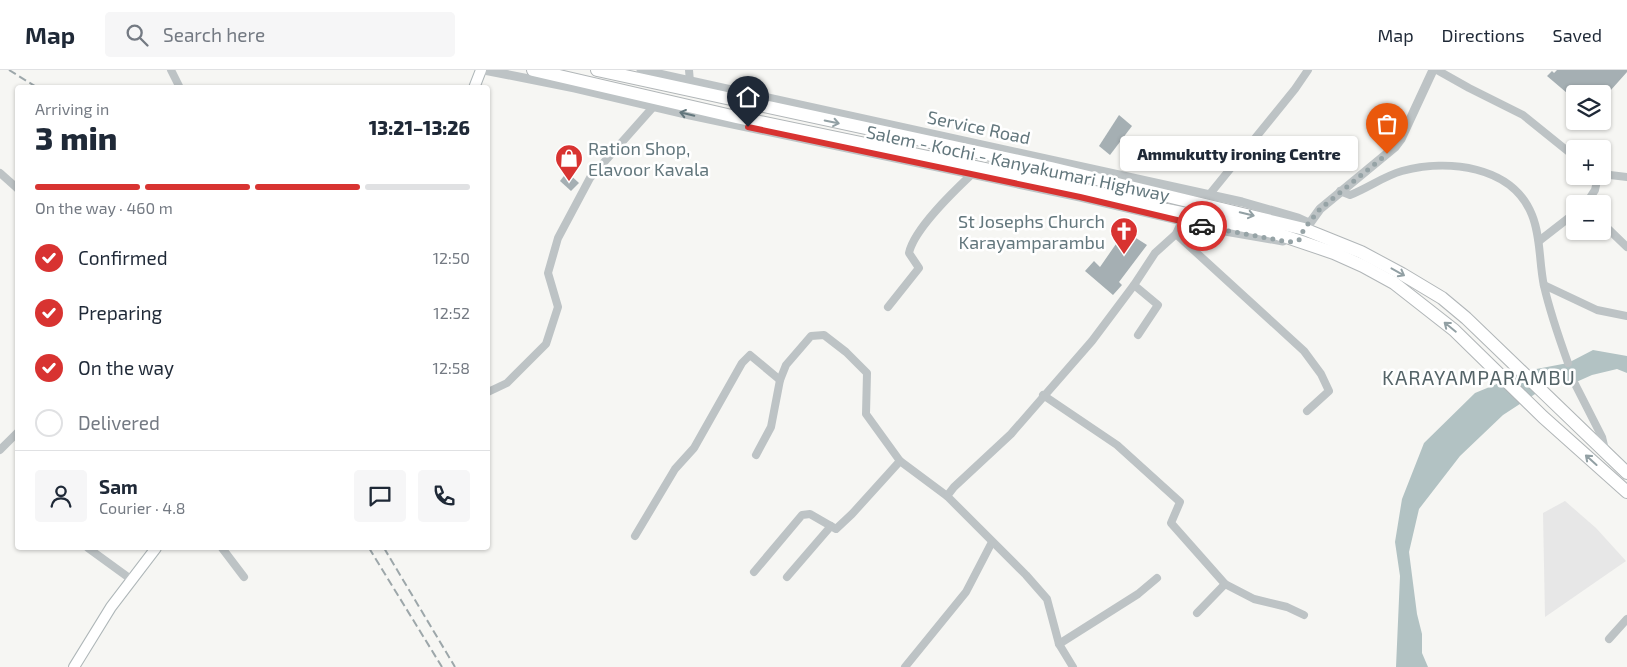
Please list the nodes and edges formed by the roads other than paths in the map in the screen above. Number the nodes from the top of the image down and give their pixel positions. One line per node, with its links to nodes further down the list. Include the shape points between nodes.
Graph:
1 (171, 70): 11 (street)
2 (483, 70): 12 (main road); 13 (street)
3 (533, 70): 24 (highway, Salem - Kochi - Kanyakumari Highway, via 1167,210 1269,231)
4 (597, 70): 24 (highway, Salem - Kochi - Kanyakumari Highway, one-way to 24, via 1051,168)
5 (641, 70): 10 (street, Service Road)
6 (689, 70): 10 (street)
7 (1308, 70): 21 (street)
8 (1433, 70): 20 (street, via 1401,140)
9 (1437, 70): 14 (street, via 1523,115)
10 (690, 82): 21 (street, Service Road)
11 (178, 85)
12 (476, 85)
13 (654, 106): 16 (street, one-way to 13); 37 (street, via 590,178 558,238 548,273 558,307 546,344 507,382)
14 (1566, 150)
15 (0, 173): 19 (street)
16 (971, 175): 23 (street); 31 (street, via 945,200 917,237 908,253 919,268)
17 (1611, 175): 18 (street)
18 (1627, 177)
19 (15, 186)
20 (1340, 191): 24 (street, via 1320,209); 27 (street, via 1352,194 1412,169 1470,168 1492,176 1517,193 1532,214)
21 (1209, 194): 24 (street, Service Road, via 1271,209)
22 (1566, 220): 27 (street)
23 (1182, 221): 24 (street, via 1289,242); 26 (street)
24 (1304, 231): 42 (highway, Salem - Kochi - Kanyakumari Highway, one-way to 42, via 1361,252 1442,298); 46 (highway, Salem - Kochi - Kanyakumari Highway, one-way to 24, via 1454,330 1394,283)
25 (1611, 232): 28 (street)
26 (1176, 234): 29 (street, via 1155,253); 39 (street, via 1304,351 1316,366 1329,391)
27 (1539, 241): 30 (street)
28 (1627, 247)
29 (1134, 285): 33 (street, via 1158,305); 38 (street, via 1092,340)
30 (1544, 285): 32 (street, via 1597,310); 34 (street)
31 (888, 306)
32 (1627, 316)
33 (1138, 335)
34 (1568, 363)
35 (780, 380): 43 (street, via 771,427); 44 (street, via 786,364 811,336 824,335 867,373 866,414); 49 (street, via 750,355 742,363 694,448 675,469)
36 (1575, 384): 42 (street, via 1602,437)
37 (490, 391)
38 (1043, 395): 47 (street, via 1010,434); 59 (street, via 1117,445 1180,502 1170,523)
39 (1307, 411)
40 (15, 435): 41 (street)
41 (0, 450)
42 (1606, 454): 45 (highway)
43 (756, 455)
44 (900, 461): 47 (street); 48 (street, via 852,514 836,528)
45 (1627, 472)
46 (1627, 492)
47 (947, 496): 50 (street)
48 (831, 526): 54 (street, via 810,514 802,516); 56 (street)
49 (635, 536)
50 (992, 542): 64 (street, via 1048,599); 66 (street, via 966,592)
51 (91, 550): 58 (street)
52 (154, 550): 58 (main road)
53 (224, 550): 55 (street)
54 (754, 572)
55 (244, 577)
56 (787, 577)
57 (1158, 578): 64 (street)
58 (132, 580): 65 (main road)
59 (1225, 584): 60 (street); 61 (street)
60 (1197, 613)
61 (1304, 615)
62 (1627, 619): 63 (street)
63 (1609, 639)
64 (1059, 644): 67 (street)
65 (74, 667)
66 (905, 667)
67 (1073, 667)

